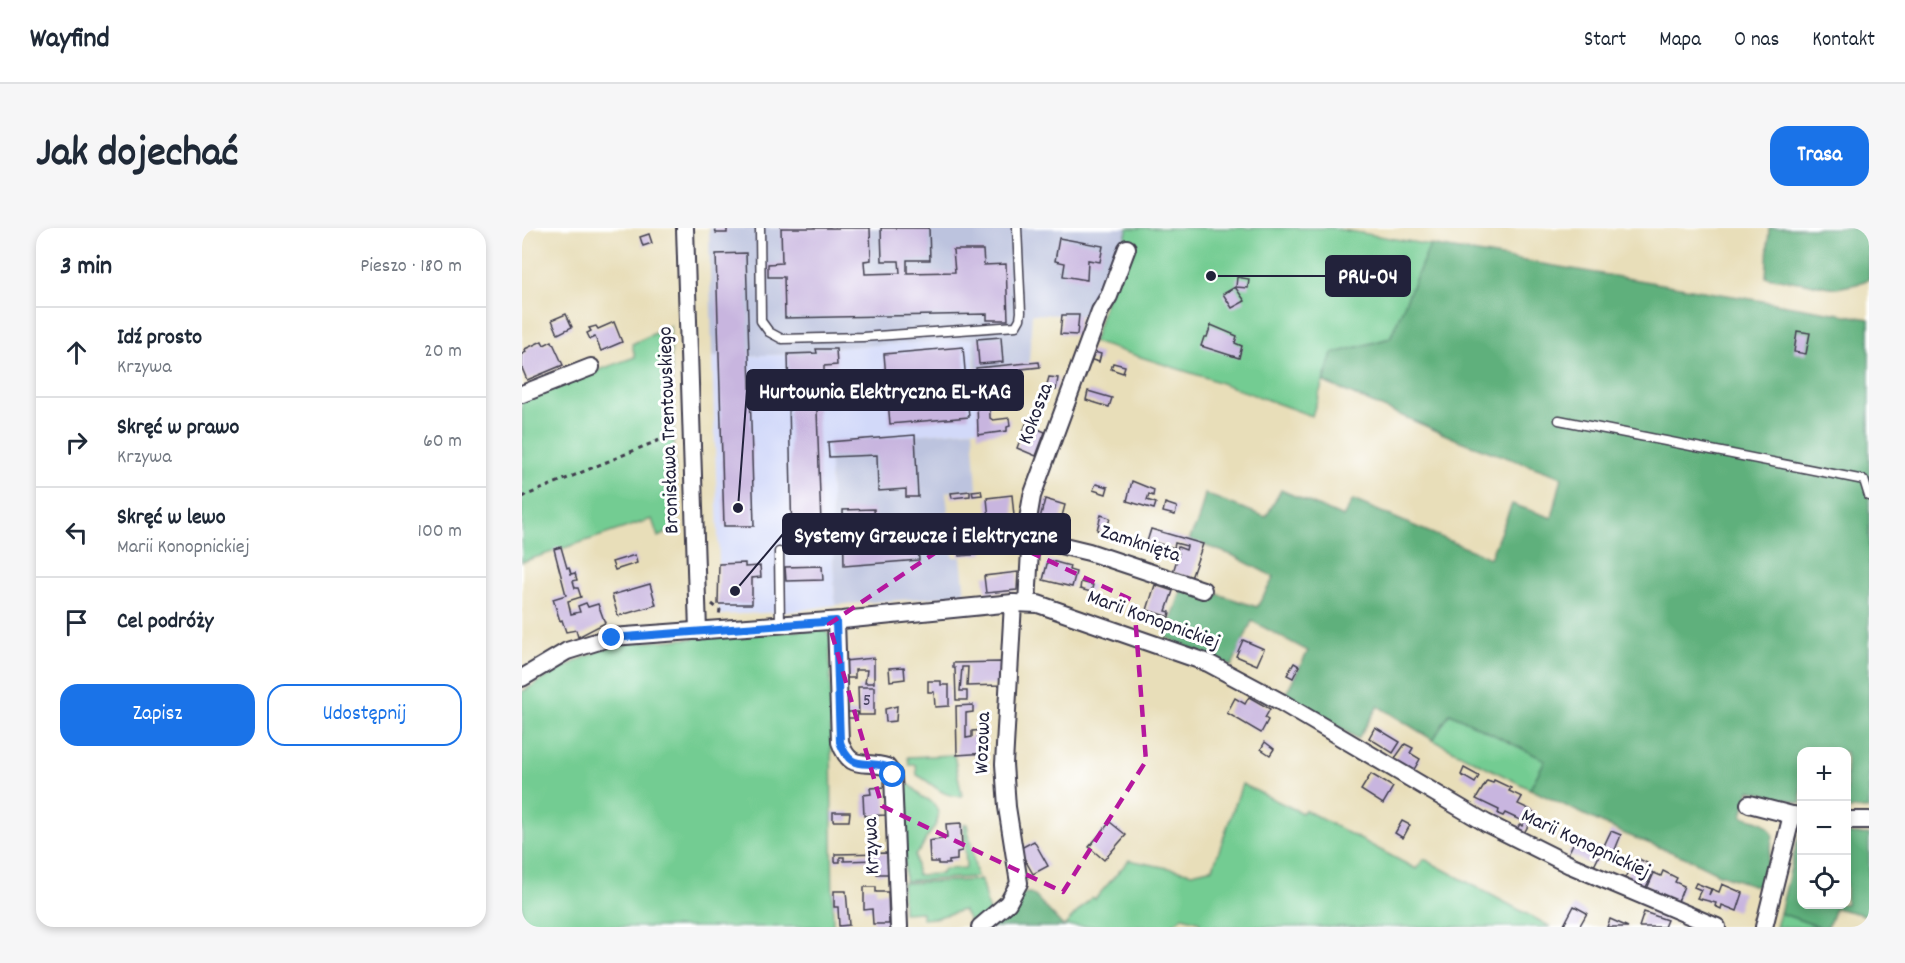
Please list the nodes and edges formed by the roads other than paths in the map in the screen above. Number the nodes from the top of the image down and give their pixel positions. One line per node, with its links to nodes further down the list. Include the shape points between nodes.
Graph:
1 (685, 228): 15 (street, Bronisława Trentowskiego)
2 (760, 228): 3 (lane, via 761,321 769,332 782,339 1016,326 1021,312)
3 (1017, 228)
4 (1127, 248): 9 (street, Kokosza, via 1032,496 1026,523)
5 (591, 367): 6 (street)
6 (522, 394)
7 (1559, 420): 8 (lane, via 1864,480)
8 (1869, 496)
9 (1028, 541): 11 (street, Zamknięta, via 1035,539 1089,552); 12 (street, Kokosza, via 1030,551)
10 (779, 552): 14 (lane)
11 (1203, 590)
12 (1020, 603): 13 (street, Marii Konopnickiej); 22 (street, Wozowa, via 1004,764 1019,883 1008,903); 23 (street, Marii Konopnickiej, via 1038,604 1208,663 1486,823 1570,865)
13 (836, 621): 14 (street, Marii Konopnickiej); 21 (street, Krzywa, via 840,742 845,755 854,762 887,767 893,775)
14 (780, 625): 15 (street, Marii Konopnickiej)
15 (698, 630): 16 (street, Marii Konopnickiej, via 590,643 567,651)
16 (522, 678)
17 (1749, 804): 18 (street)
18 (1797, 815): 24 (street)
19 (1851, 820): 20 (street)
20 (1869, 820)
21 (899, 927)
22 (980, 927)
23 (1717, 927)
24 (1764, 927)

